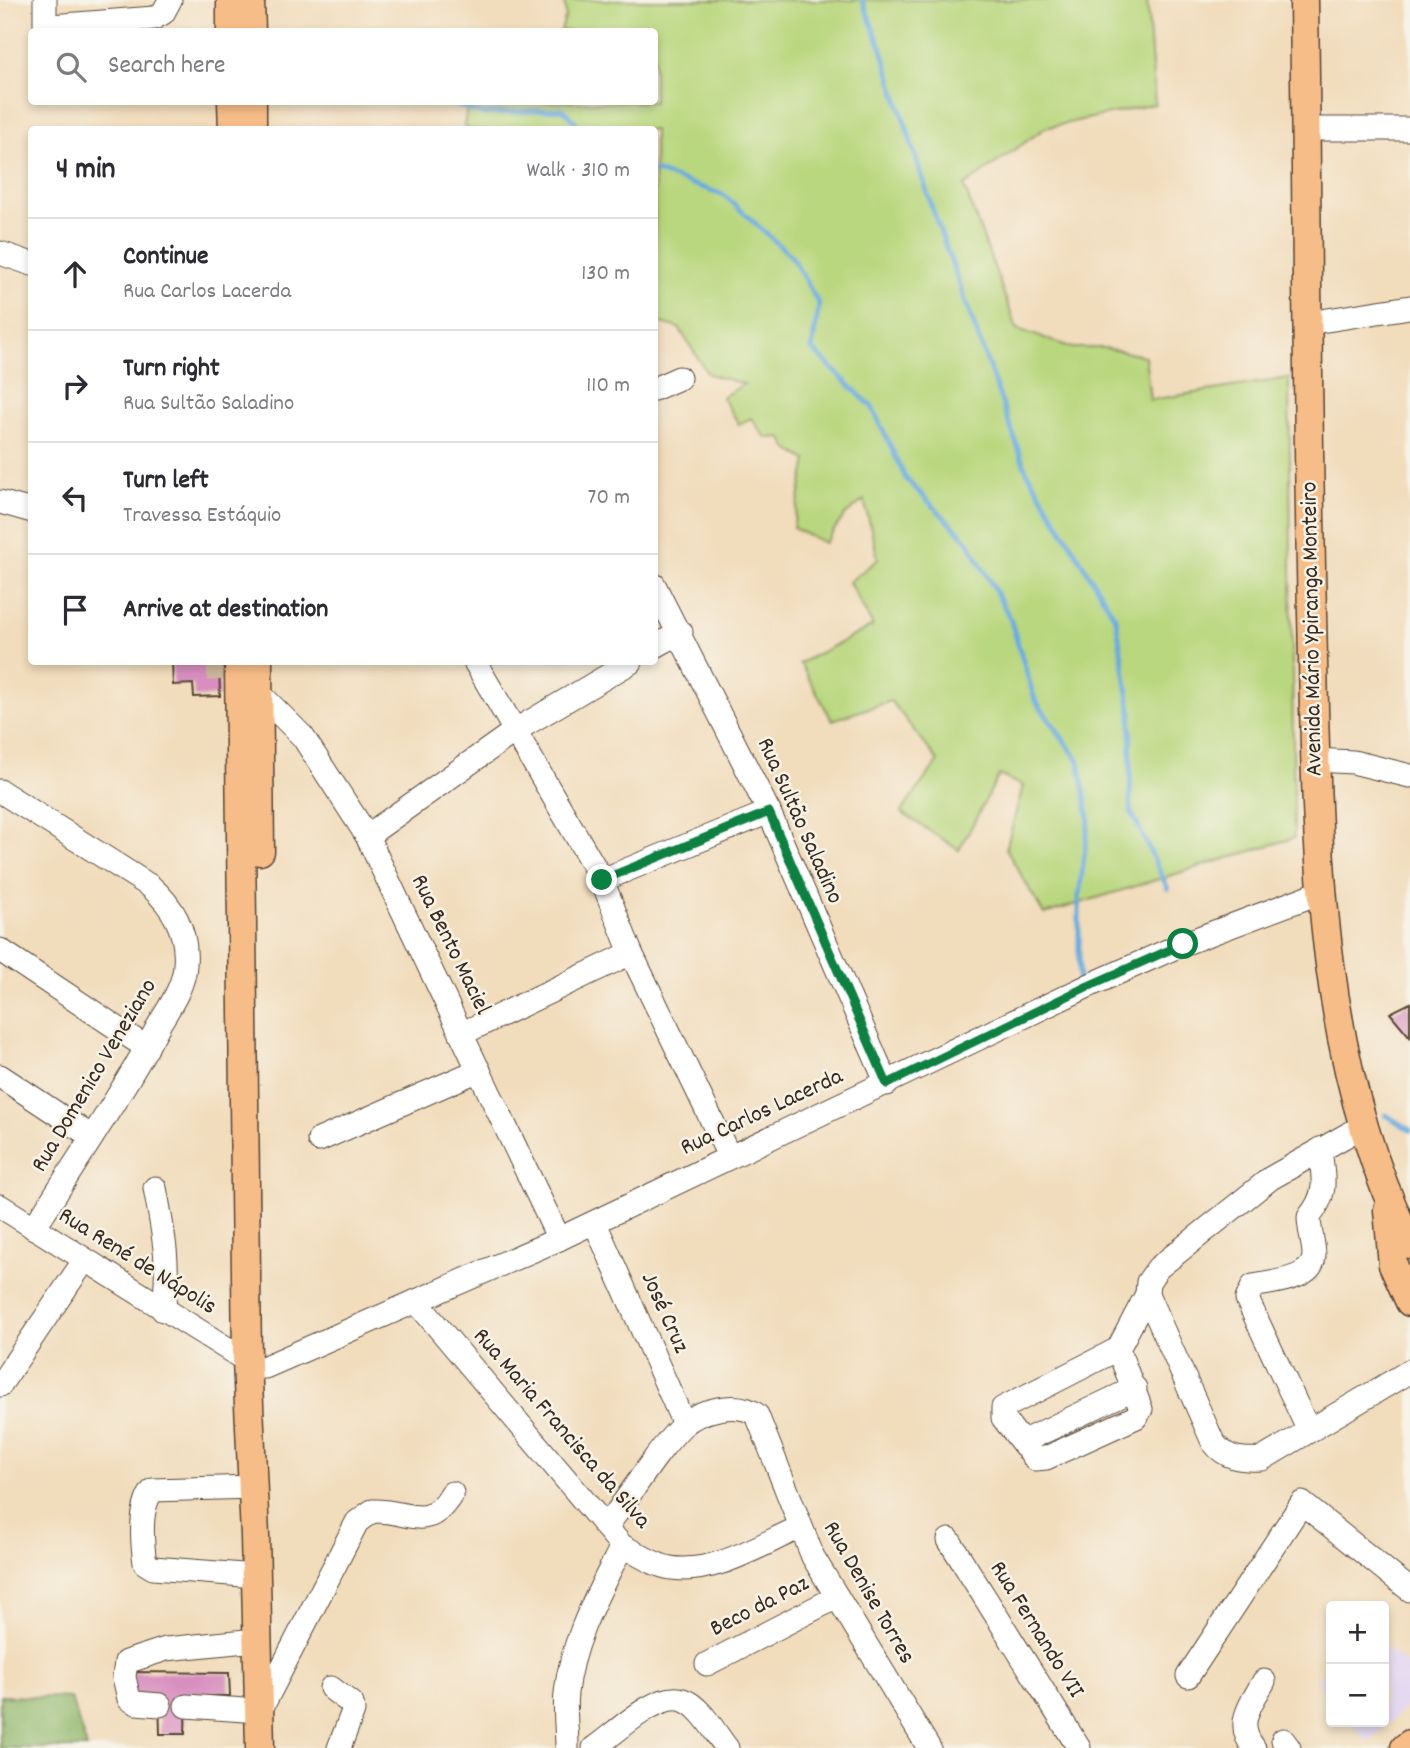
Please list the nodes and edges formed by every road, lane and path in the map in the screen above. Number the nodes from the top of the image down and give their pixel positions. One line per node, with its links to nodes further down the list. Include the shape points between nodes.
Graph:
1 (45, 0): 2 (street, via 45,23 51,26 154,18)
2 (170, 0)
3 (230, 0): 6 (main road)
4 (250, 0): 7 (main road)
5 (1304, 0): 12 (main road, Avenida Mário Ypiranga Monteiro)
6 (231, 28)
7 (251, 28)
8 (232, 105): 10 (main road)
9 (252, 105): 11 (main road)
10 (233, 126)
11 (252, 126)
12 (1306, 129): 13 (street); 17 (main road, Avenida Mário Ypiranga Monteiro)
13 (1410, 129)
14 (0, 253): 15 (street)
15 (28, 263)
16 (1410, 307): 17 (street)
17 (1308, 323): 29 (main road, Avenida Mário Ypiranga Monteiro)
18 (679, 379): 19 (street)
19 (658, 387)
20 (0, 502): 21 (street)
21 (28, 510)
22 (658, 592): 23 (street, Rua Sultão Saladino)
23 (681, 632): 24 (street); 32 (street, Rua Sultão Saladino)
24 (658, 645)
25 (477, 665): 28 (street)
26 (626, 665): 28 (street)
27 (249, 672): 33 (street, Rua Bento Maciel, via 303,737); 61 (main road)
28 (516, 730): 33 (street); 34 (street)
29 (1315, 760): 30 (street, via 1353,762); 35 (main road, Avenida Mário Ypiranga Monteiro)
30 (1410, 776)
31 (0, 791): 39 (street, Rua Domenico Veneziano, via 168,901 185,945 185,968 179,989)
32 (769, 812): 34 (street); 42 (street, Rua Sultão Saladino)
33 (367, 836): 38 (street, Rua Bento Maciel)
34 (602, 880): 37 (street)
35 (1321, 892): 42 (street, Rua Carlos Lacerda, via 1183,944); 43 (main road, Avenida Mário Ypiranga Monteiro, via 1329,966)
36 (0, 950): 39 (street)
37 (631, 953): 38 (street); 47 (street)
38 (463, 1033): 40 (street, Rua Bento Maciel)
39 (147, 1048): 44 (street, Rua Domenico Veneziano)
40 (479, 1070): 45 (street); 53 (street, Rua Bento Maciel)
41 (0, 1076): 44 (street)
42 (887, 1084): 47 (street, Rua Carlos Lacerda)
43 (1363, 1126): 46 (street); 50 (main road, Avenida Mário Ypiranga Monteiro)
44 (92, 1137): 52 (street, Rua Domenico Veneziano)
45 (319, 1140)
46 (1320, 1149): 56 (street, via 1271,1178 1158,1268 1148,1282); 65 (street, via 1324,1191 1309,1216 1314,1259 1310,1269 1253,1286 1247,1299)
47 (729, 1156): 51 (street, Rua Carlos Lacerda)
48 (155, 1188): 59 (street, via 168,1255)
49 (0, 1206): 52 (street, Rua René de Nápolis)
50 (1403, 1213): 54 (main road, Avenida Mário Ypiranga Monteiro); 58 (main road, via 1389,1247)
51 (595, 1223): 53 (street, Rua Carlos Lacerda); 64 (street, José Cruz)
52 (34, 1228): 55 (street, Rua René de Nápolis)
53 (559, 1239): 57 (street, Rua Carlos Lacerda)
54 (1410, 1245)
55 (84, 1261): 59 (street, Rua René de Nápolis); 63 (street)
56 (1147, 1294): 60 (street); 65 (street, via 1221,1452 1240,1460 1262,1459)
57 (416, 1301): 61 (street, Rua Carlos Lacerda); 68 (street, Rua Maria Francisca da Silva)
58 (1410, 1302)
59 (163, 1310): 61 (street, Rua René de Nápolis)
60 (1118, 1349): 60 (street, via 1003,1408 1003,1418 1022,1442 1135,1388)
61 (256, 1364): 66 (main road); 70 (main road)
62 (1410, 1371): 65 (street)
63 (0, 1385)
64 (684, 1424): 68 (street); 69 (street, Rua Denise Torres, via 729,1405 747,1407 757,1415)
65 (1309, 1431)
66 (253, 1487): 70 (main road); 73 (street, via 153,1490 146,1499 142,1544 145,1563 153,1568)
67 (452, 1493): 83 (street, via 444,1507 429,1517 372,1511 357,1522)
68 (606, 1527): 72 (street, Rua Maria Francisca da Silva)
69 (799, 1528): 72 (street, Rua Maria Francisca da Silva, via 692,1570 669,1568); 75 (street, Rua Denise Torres)
70 (255, 1536): 73 (main road)
71 (948, 1541): 91 (street, Rua Fernando VII)
72 (622, 1546): 87 (street, via 589,1612 577,1650 566,1693)
73 (256, 1576): 76 (main road)
74 (1410, 1590): 78 (street, via 1302,1503)
75 (837, 1597): 77 (street, Beco da Paz); 90 (street, Rua Denise Torres)
76 (256, 1640): 81 (street, via 166,1649 126,1662 129,1699); 83 (main road)
77 (706, 1664)
78 (1188, 1676)
79 (1265, 1681): 92 (street, via 1243,1723)
80 (331, 1688): 86 (street, via 352,1704 353,1711)
81 (160, 1705)
82 (186, 1706): 83 (street)
83 (260, 1712): 85 (main road)
84 (1410, 1744): 93 (main road)
85 (260, 1748)
86 (339, 1748)
87 (567, 1748)
88 (594, 1748): 89 (street, via 668,1698 684,1700 694,1708)
89 (727, 1748)
90 (929, 1748)
91 (1079, 1748)
92 (1254, 1748)
93 (1405, 1748)

